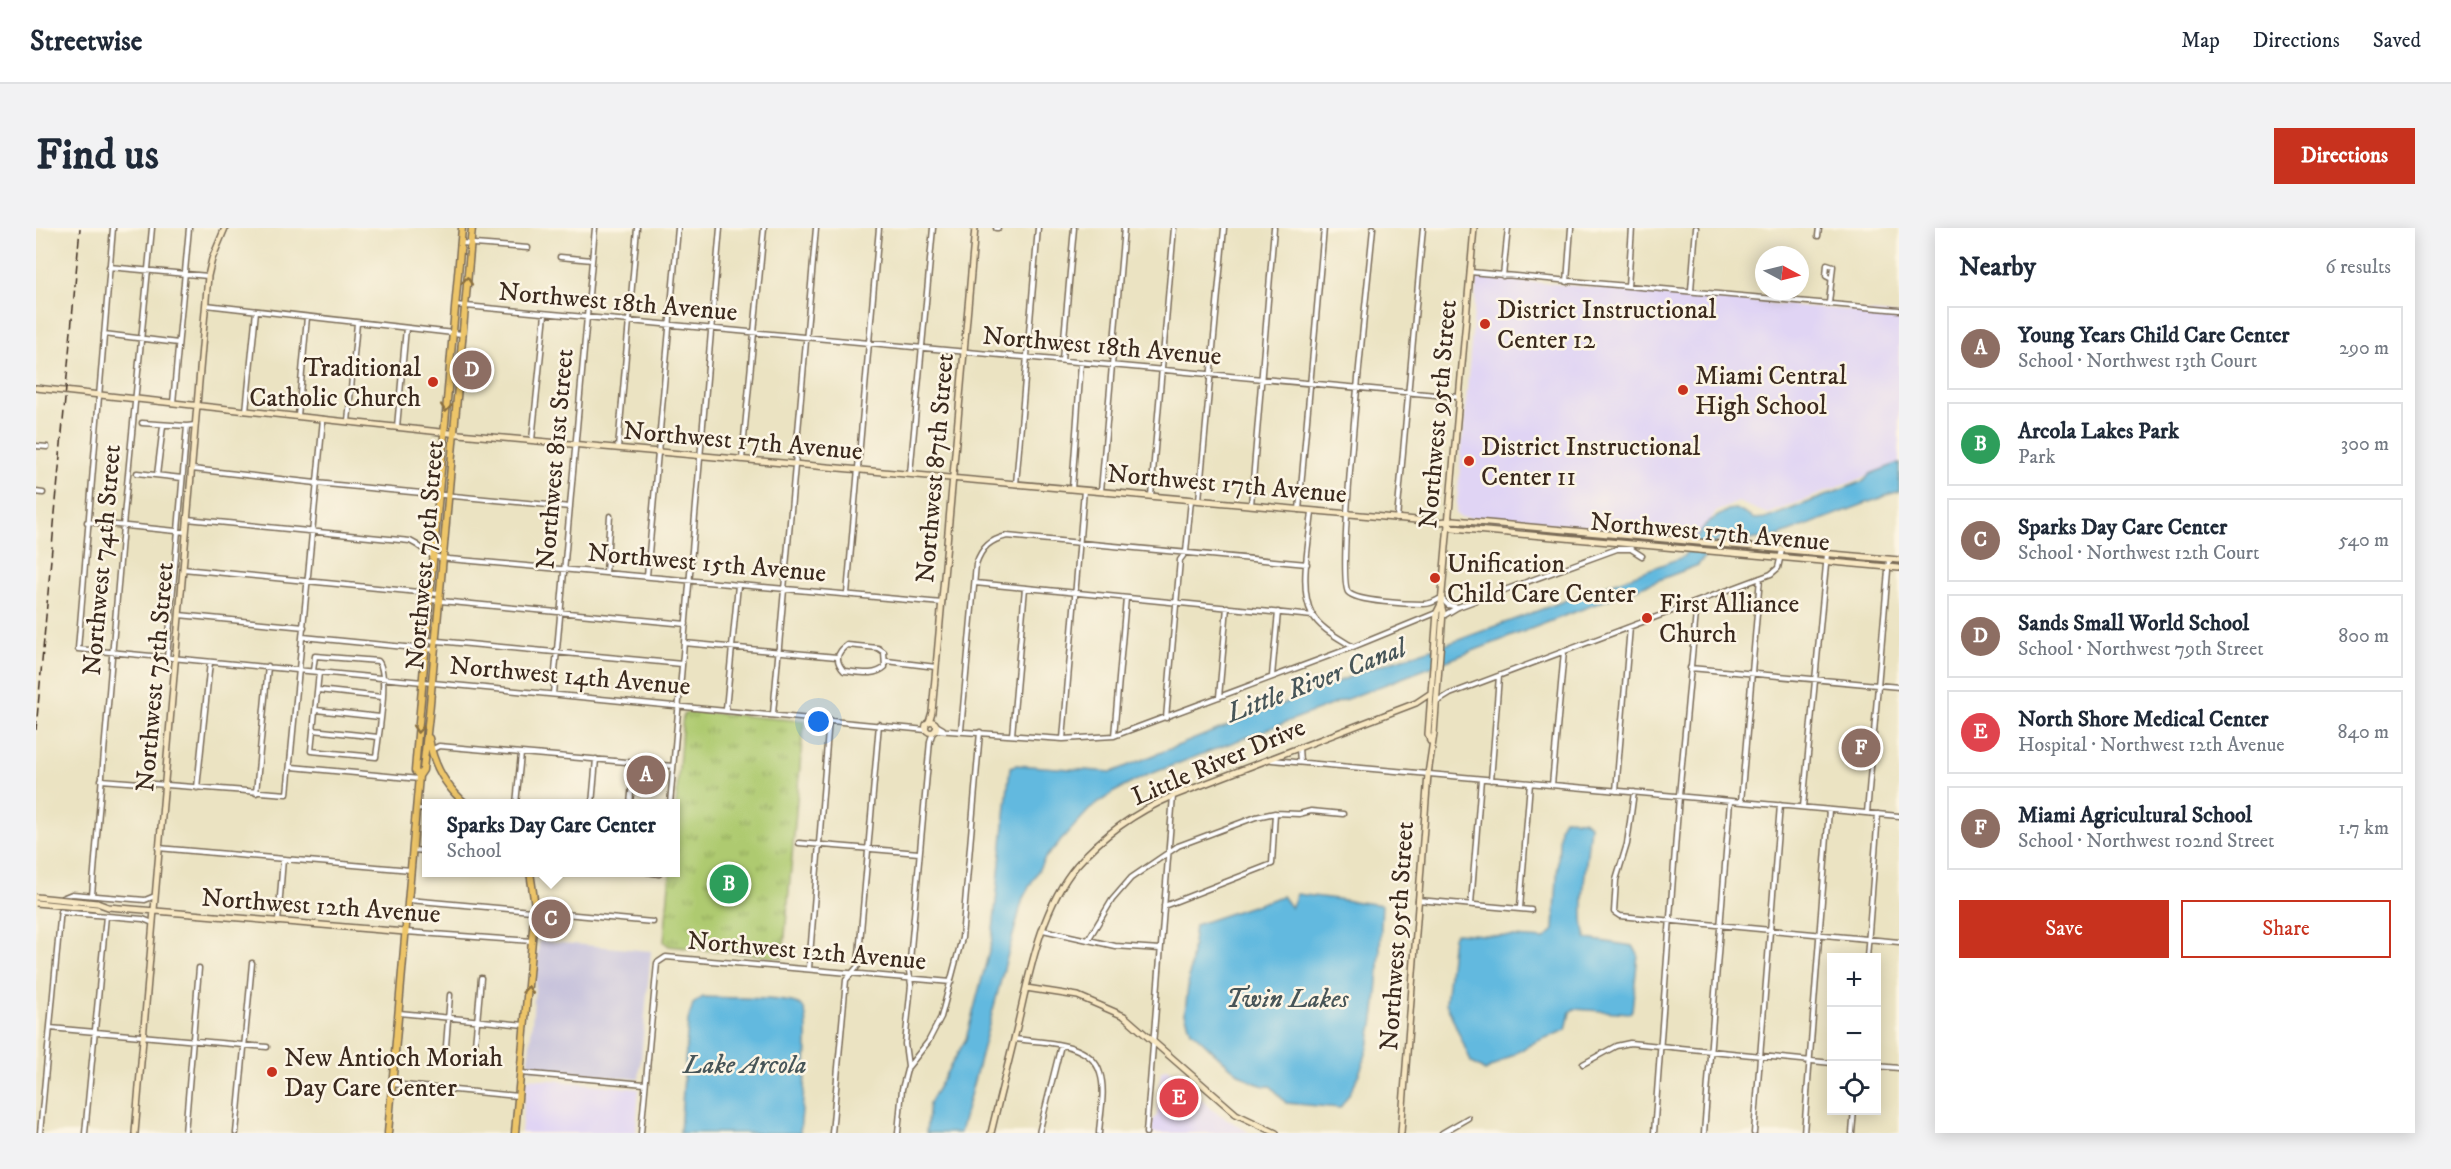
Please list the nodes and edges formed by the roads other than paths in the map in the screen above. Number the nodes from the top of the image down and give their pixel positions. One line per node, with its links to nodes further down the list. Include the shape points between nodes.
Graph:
1 (113, 228): 38 (street)
2 (152, 228): 39 (street, Northwest 74th Street)
3 (189, 228): 41 (street)
4 (225, 228): 42 (main road, Northwest 75th Street)
5 (462, 228): 33 (main road, Northwest 79th Street)
6 (472, 228): 34 (main road, Northwest 79th Street)
7 (595, 228): 37 (street, Northwest 81st Street)
8 (637, 228): 57 (street)
9 (678, 228): 59 (street)
10 (720, 228): 61 (street)
11 (764, 228): 63 (street)
12 (816, 228): 66 (street)
13 (879, 228): 69 (street)
14 (933, 228): 70 (street)
15 (975, 228): 71 (main road, Northwest 87th Street)
16 (1038, 228): 72 (street)
17 (1074, 228): 73 (street)
18 (1124, 228): 75 (street)
19 (1174, 228): 76 (street)
20 (1224, 228): 77 (street)
21 (1274, 228): 78 (street)
22 (1324, 228): 79 (street)
23 (1373, 228): 81 (street)
24 (1423, 228): 82 (street)
25 (1474, 228): 40 (main road, Northwest 95th Street)
26 (1508, 228): 43 (street)
27 (1571, 228): 45 (street)
28 (1632, 228): 46 (street)
29 (1689, 228): 30 (street)
30 (1696, 228): 47 (street)
31 (1819, 228): 32 (street)
32 (1818, 236)
33 (461, 242): 34 (street); 50 (main road, Northwest 79th Street)
34 (471, 243): 35 (street); 51 (main road, Northwest 79th Street, one-way to 34)
35 (528, 248)
36 (560, 257): 37 (street)
37 (592, 260): 56 (street, Northwest 81st Street)
38 (109, 267): 39 (street); 64 (street)
39 (148, 270): 41 (street); 67 (street, Northwest 74th Street)
40 (1470, 272): 43 (street); 84 (main road, Northwest 95th Street)
41 (185, 275): 42 (street); 68 (street)
42 (208, 276): 49 (main road, Northwest 75th Street)
43 (1503, 276): 45 (street)
44 (1830, 278): 48 (street)
45 (1567, 282): 46 (street)
46 (1628, 286): 47 (street)
47 (1691, 291): 48 (street)
48 (1828, 303): 52 (street)
49 (206, 305): 53 (street); 87 (main road, Northwest 75th Street)
50 (455, 305): 51 (street, Northwest 18th Avenue); 62 (main road, Northwest 79th Street)
51 (465, 306): 54 (street, Northwest 18th Avenue); 65 (main road, Northwest 79th Street)
52 (1899, 310)
53 (256, 311): 55 (street); 88 (street)
54 (544, 314): 56 (street, Northwest 18th Avenue); 99 (street)
55 (306, 317): 58 (street); 89 (street)
56 (586, 317): 57 (street, Northwest 18th Avenue); 100 (street, Northwest 81st Street)
57 (628, 321): 59 (street, Northwest 18th Avenue); 103 (street)
58 (357, 323): 60 (street); 91 (street)
59 (669, 325): 61 (street, Northwest 18th Avenue); 104 (street)
60 (405, 328): 62 (street); 96 (street)
61 (711, 329): 63 (street, Northwest 18th Avenue); 105 (street)
62 (453, 333): 65 (street); 97 (main road, Northwest 79th Street, one-way to 97)
63 (755, 333): 66 (street, Northwest 18th Avenue); 106 (street)
64 (104, 334): 67 (street); 83 (street)
65 (462, 334): 98 (main road, Northwest 79th Street)
66 (805, 338): 69 (street, Northwest 18th Avenue); 107 (street)
67 (143, 339): 68 (street); 85 (street, Northwest 74th Street)
68 (178, 343): 86 (street)
69 (870, 343): 70 (street, Northwest 18th Avenue); 109 (street)
70 (922, 348): 71 (street, Northwest 18th Avenue); 111 (street)
71 (964, 352): 72 (street, Northwest 18th Avenue); 114 (main road, Northwest 87th Street)
72 (1026, 358): 73 (street, Northwest 18th Avenue); 116 (street)
73 (1062, 360): 74 (street, Northwest 18th Avenue)
74 (1081, 363): 75 (street, Northwest 18th Avenue); 117 (street)
75 (1111, 365): 76 (street, Northwest 18th Avenue); 120 (street)
76 (1161, 370): 77 (street, Northwest 18th Avenue); 124 (street)
77 (1211, 374): 78 (street, Northwest 18th Avenue); 126 (street)
78 (1261, 381): 79 (street, Northwest 18th Avenue); 127 (street)
79 (1310, 382): 81 (street, Northwest 18th Avenue); 129 (street)
80 (36, 388): 83 (main road, Northwest 17th Avenue)
81 (1359, 388): 82 (street, Northwest 18th Avenue); 131 (street)
82 (1408, 393): 84 (street, Northwest 18th Avenue); 134 (street)
83 (98, 395): 85 (main road, Northwest 17th Avenue); 135 (street)
84 (1458, 397): 136 (main road, Northwest 95th Street)
85 (136, 399): 86 (main road, Northwest 17th Avenue); 137 (street, Northwest 74th Street)
86 (172, 403): 87 (main road, Northwest 17th Avenue)
87 (197, 406): 88 (main road, Northwest 17th Avenue); 93 (main road, Northwest 75th Street)
88 (246, 411): 89 (main road, Northwest 17th Avenue)
89 (298, 417): 90 (main road, Northwest 17th Avenue)
90 (323, 419): 91 (main road, Northwest 17th Avenue); 115 (street)
91 (348, 422): 96 (main road, Northwest 17th Avenue)
92 (142, 423): 94 (street)
93 (196, 425): 95 (street); 108 (main road, Northwest 75th Street)
94 (163, 426): 95 (street); 112 (street)
95 (187, 426): 113 (street)
96 (397, 427): 97 (main road, Northwest 17th Avenue)
97 (444, 432): 98 (main road, Northwest 17th Avenue); 122 (main road, Northwest 79th Street)
98 (454, 433): 99 (main road, Northwest 17th Avenue); 123 (main road, Northwest 79th Street)
99 (532, 440): 100 (main road, Northwest 17th Avenue)
100 (576, 444): 103 (main road, Northwest 17th Avenue); 128 (street, Northwest 81st Street)
101 (36, 446): 102 (street)
102 (47, 447)
103 (618, 448): 104 (main road, Northwest 17th Avenue)
104 (658, 452): 105 (main road, Northwest 17th Avenue); 166 (street)
105 (701, 456): 106 (main road, Northwest 17th Avenue); 169 (street)
106 (742, 459): 107 (main road, Northwest 17th Avenue)
107 (795, 464): 109 (main road, Northwest 17th Avenue); 172 (street)
108 (192, 469): 115 (street); 133 (main road, Northwest 75th Street)
109 (858, 470): 111 (main road, Northwest 17th Avenue); 175 (street)
110 (137, 473): 112 (street)
111 (910, 474): 114 (main road, Northwest 17th Avenue)
112 (157, 475): 113 (street)
113 (182, 478): 141 (street)
114 (953, 478): 116 (main road, Northwest 17th Avenue); 181 (main road, Northwest 87th Street)
115 (316, 483): 122 (street); 139 (street)
116 (1016, 484): 117 (main road, Northwest 17th Avenue)
117 (1072, 489): 118 (main road, Northwest 17th Avenue)
118 (1084, 490): 120 (main road, Northwest 17th Avenue); 147 (street)
119 (36, 492): 121 (street)
120 (1101, 492): 124 (main road, Northwest 17th Avenue)
121 (43, 493)
122 (439, 495): 123 (street); 152 (main road, Northwest 79th Street)
123 (448, 496): 128 (street); 155 (main road, Northwest 79th Street)
124 (1151, 496): 125 (main road, Northwest 17th Avenue)
125 (1191, 500): 126 (main road, Northwest 17th Avenue); 149 (street)
126 (1199, 500): 127 (main road, Northwest 17th Avenue)
127 (1251, 505): 129 (main road, Northwest 17th Avenue)
128 (570, 507): 164 (street, Northwest 81st Street)
129 (1299, 510): 130 (main road, Northwest 17th Avenue)
130 (1312, 511): 131 (main road, Northwest 17th Avenue); 159 (street)
131 (1347, 514): 134 (main road, Northwest 17th Avenue); 183 (street, via 1344,572 1348,592 1363,599)
132 (610, 516): 165 (street)
133 (187, 519): 139 (street, Northwest 15th Avenue); 142 (main road, Northwest 75th Street)
134 (1397, 519): 136 (main road, Northwest 17th Avenue)
135 (87, 522): 137 (street); 208 (street, Northwest 14th Avenue, via 76,647)
136 (1447, 523): 138 (main road, Northwest 17th Avenue, via 1454,520); 144 (main road, Northwest 17th Avenue, via 1454,528); 179 (main road, Northwest 95th Street)
137 (123, 526): 141 (street); 208 (street, Northwest 74th Street)
138 (1530, 527): 140 (main road, Northwest 17th Avenue); 144 (main road)
139 (313, 530): 152 (street, Northwest 15th Avenue, via 410,541); 168 (street)
140 (1563, 530): 143 (main road, Northwest 17th Avenue); 145 (main road, via 1560,534)
141 (178, 531): 142 (street); 210 (street)
142 (186, 532): 163 (main road, Northwest 75th Street)
143 (1594, 533): 146 (main road); 148 (main road, Northwest 17th Avenue)
144 (1534, 534): 145 (main road, Northwest 17th Avenue)
145 (1544, 535): 146 (main road, Northwest 17th Avenue)
146 (1593, 540): 153 (main road, Northwest 17th Avenue)
147 (1080, 542): 149 (street); 171 (street, via 1007,536 986,545 976,564); 174 (street)
148 (1782, 550): 150 (main road, Northwest 17th Avenue); 153 (street)
149 (1186, 552): 159 (street); 182 (street, via 1180,560)
150 (1827, 554): 154 (main road, Northwest 17th Avenue); 158 (street)
151 (1642, 555): 185 (street, Northwest 14th Avenue, via 1631,549 1617,549)
152 (433, 557): 155 (street, Northwest 15th Avenue); 176 (main road, Northwest 79th Street)
153 (1781, 557): 158 (main road, Northwest 17th Avenue); 167 (street, via 1777,571)
154 (1866, 557): 156 (main road, Northwest 17th Avenue); 160 (main road)
155 (443, 558): 164 (street, Northwest 15th Avenue); 177 (main road, Northwest 79th Street)
156 (1889, 559): 157 (main road, Northwest 17th Avenue); 161 (street)
157 (1899, 560)
158 (1826, 561): 160 (main road, Northwest 17th Avenue); 225 (street)
159 (1307, 564): 190 (street, via 1307,602)
160 (1865, 565): 161 (main road, Northwest 17th Avenue)
161 (1888, 567): 162 (main road, Northwest 17th Avenue); 228 (street)
162 (1899, 568)
163 (183, 569): 168 (street); 189 (main road, Northwest 75th Street)
164 (564, 569): 165 (street, Northwest 15th Avenue); 186 (street, Northwest 81st Street)
165 (606, 573): 166 (street, Northwest 15th Avenue)
166 (647, 576): 169 (street, Northwest 15th Avenue)
167 (1760, 578): 180 (street); 221 (street)
168 (308, 581): 176 (street); 193 (street)
169 (690, 581): 170 (street, Northwest 15th Avenue); 192 (street)
170 (738, 584): 172 (street, Northwest 15th Avenue); 202 (street)
171 (975, 584): 173 (street); 250 (street)
172 (784, 588): 175 (street, Northwest 15th Avenue); 207 (street)
173 (1025, 588): 174 (street); 253 (street)
174 (1075, 593): 178 (street); 256 (street)
175 (847, 594): 181 (street, Northwest 15th Avenue)
176 (430, 596): 177 (street); 197 (main road, Northwest 79th Street)
177 (440, 597): 186 (street); 198 (main road, Northwest 79th Street)
178 (1126, 598): 182 (street); 254 (street)
179 (1441, 601): 183 (street); 185 (street); 188 (main road, Northwest 95th Street)
180 (1697, 602): 195 (street); 217 (street)
181 (942, 603): 216 (main road, Northwest 87th Street)
182 (1177, 603): 184 (street); 245 (street)
183 (1426, 604): 188 (street)
184 (1227, 607): 187 (street); 236 (street)
185 (1458, 607): 188 (street, Northwest 14th Avenue)
186 (560, 611): 192 (street); 205 (street, Northwest 81st Street)
187 (1278, 612): 190 (street); 222 (street)
188 (1439, 613): 191 (street, Northwest 14th Avenue); 194 (main road, Northwest 95th Street); 200 (main road, Northwest 95th Street)
189 (179, 615): 193 (street); 211 (main road, Northwest 75th Street)
190 (1313, 616): 201 (street, via 1330,633)
191 (1424, 620): 194 (street, via 1430,620); 201 (street, Northwest 14th Avenue)
192 (686, 624): 199 (street)
193 (304, 627): 196 (street)
194 (1436, 627): 200 (main road, Northwest 95th Street)
195 (1630, 627): 206 (street); 276 (street)
196 (303, 637): 203 (street); 218 (street)
197 (426, 640): 198 (street); 203 (main road, Northwest 79th Street)
198 (436, 641): 204 (main road, Northwest 79th Street); 205 (street)
199 (684, 643): 202 (street); 214 (street)
200 (1438, 646): 230 (main road, Northwest 95th Street); 232 (main road, Northwest 95th Street)
201 (1353, 647): 222 (street, Northwest 14th Avenue)
202 (732, 648): 207 (street); 241 (street)
203 (425, 649): 204 (street); 226 (main road, Northwest 79th Street)
204 (435, 650): 227 (main road, Northwest 79th Street)
205 (557, 651): 214 (street); 233 (street, Northwest 81st Street)
206 (1564, 651): 223 (street); 273 (street)
207 (779, 652): 209 (street); 243 (street)
208 (112, 653): 210 (street, Northwest 14th Avenue); 270 (street, Northwest 74th Street)
209 (837, 657): 212 (street, via 847,645 878,648); 212 (street, via 844,671 880,672)
210 (166, 658): 211 (street, Northwest 14th Avenue)
211 (175, 659): 213 (street, Northwest 14th Avenue); 274 (main road, Northwest 75th Street)
212 (887, 661): 216 (street)
213 (210, 662): 215 (street, Northwest 14th Avenue); 275 (street)
214 (682, 664): 239 (street)
215 (268, 666): 218 (street, Northwest 14th Avenue); 278 (street)
216 (936, 667): 248 (main road, Northwest 87th Street)
217 (1690, 668): 221 (street); 280 (street)
218 (300, 670): 219 (street, Northwest 14th Avenue); 266 (street)
219 (313, 671): 220 (street, Northwest 14th Avenue); 224 (street, via 315,656 378,661)
220 (320, 672): 224 (street, Northwest 14th Avenue); 231 (street)
221 (1753, 674): 225 (street); 287 (street)
222 (1272, 676): 236 (street, Northwest 14th Avenue)
223 (1499, 676): 234 (street); 271 (street)
224 (384, 678): 226 (street, Northwest 14th Avenue); 235 (street)
225 (1815, 680): 228 (street); 289 (street)
226 (422, 681): 227 (street, Northwest 14th Avenue); 268 (main road, Northwest 79th Street, one-way to 268, via 415,771)
227 (432, 682): 233 (street, Northwest 14th Avenue); 251 (main road, Northwest 79th Street)
228 (1878, 685): 229 (street); 294 (street)
229 (1899, 687)
230 (1437, 689): 234 (street); 237 (main road, Northwest 95th Street)
231 (318, 690): 235 (street); 242 (street)
232 (1431, 693): 238 (main road, Little River Drive); 240 (main road, Northwest 95th Street)
233 (553, 694): 239 (street, Northwest 14th Avenue)
234 (1450, 694): 237 (street)
235 (382, 697): 244 (street)
236 (1219, 697): 245 (street, Northwest 14th Avenue)
237 (1437, 702): 257 (main road, Northwest 95th Street)
238 (1416, 703): 240 (main road); 258 (main road, Little River Drive)
239 (678, 705): 241 (street, Northwest 14th Avenue); 265 (street)
240 (1430, 707): 257 (main road, Northwest 95th Street)
241 (726, 709): 243 (street, Northwest 14th Avenue)
242 (315, 710): 244 (street); 249 (street)
243 (773, 714): 246 (street, Northwest 14th Avenue)
244 (380, 717): 255 (street)
245 (1166, 718): 254 (street, Northwest 14th Avenue)
246 (829, 719): 247 (street, Northwest 14th Avenue); 299 (street)
247 (879, 724): 248 (street, Northwest 14th Avenue); 301 (street)
248 (931, 728): 250 (street, Northwest 14th Avenue); 305 (street, Northwest 87th Street)
249 (313, 730): 255 (street); 255 (street, via 311,751 376,758)
250 (961, 730): 252 (street, Northwest 14th Avenue)
251 (428, 731): 259 (main road); 268 (main road, Northwest 79th Street)
252 (980, 732): 253 (street, Northwest 14th Avenue); 345 (street, via 962,938)
253 (1012, 735): 256 (street, Northwest 14th Avenue)
254 (1114, 736): 256 (street, Northwest 14th Avenue)
255 (378, 737)
256 (1063, 739)
257 (1431, 743): 267 (main road, Northwest 95th Street)
258 (1299, 747): 262 (main road, Little River Drive); 263 (street)
259 (430, 750): 260 (street, via 439,746); 281 (main road, via 445,782)
260 (521, 754): 261 (street); 282 (street)
261 (596, 759): 264 (street); 283 (street)
262 (1268, 759): 263 (street); 279 (main road, Little River Drive)
263 (1300, 762): 267 (street)
264 (633, 763): 265 (street); 284 (street)
265 (674, 766): 285 (street)
266 (292, 767): 268 (street); 278 (street, via 287,794)
267 (1428, 774): 269 (street); 313 (main road, Northwest 95th Street)
268 (419, 778): 290 (main road, Northwest 79th Street)
269 (1481, 779): 271 (street); 315 (street)
270 (101, 780): 274 (street); 309 (street, Northwest 74th Street)
271 (1491, 780): 272 (street)
272 (1530, 783): 273 (street); 318 (street)
273 (1552, 785): 276 (street)
274 (165, 786): 275 (street); 300 (main road, Northwest 75th Street)
275 (197, 788): 278 (street)
276 (1616, 791): 277 (street)
277 (1634, 792): 280 (street); 324 (street, via 1627,844 1616,880 1614,912 1620,916)
278 (256, 793)
279 (1173, 796): 304 (street); 329 (main road, Little River Drive, via 1140,810 1100,840 1076,866)
280 (1679, 796): 286 (street); 324 (street)
281 (461, 799)
282 (516, 799)
283 (592, 799)
284 (630, 799)
285 (671, 799)
286 (1730, 801): 287 (street); 328 (street)
287 (1740, 802): 288 (street)
288 (1780, 806): 289 (street); 330 (street)
289 (1803, 807): 292 (street)
290 (416, 809): 291 (street); 302 (main road, Northwest 79th Street)
291 (422, 810)
292 (1828, 810): 294 (street); 332 (street)
293 (1275, 813): 295 (street); 304 (street); 317 (street, via 1272,864)
294 (1867, 813): 296 (street)
295 (1342, 814)
296 (1878, 814): 297 (street); 333 (street)
297 (1899, 816)
298 (799, 843): 299 (street)
299 (818, 844): 301 (street); 341 (street)
300 (158, 848): 306 (street); 310 (main road, Northwest 75th Street)
301 (867, 848): 305 (street); 342 (street, via 858,966)
302 (412, 850): 303 (street); 307 (main road, Northwest 79th Street)
303 (422, 851)
304 (1168, 852): 317 (street); 334 (street, via 1131,878 1112,900)
305 (919, 853): 344 (street, Northwest 87th Street)
306 (283, 860): 307 (street); 325 (street)
307 (411, 870): 312 (main road, Northwest 79th Street)
308 (530, 877): 321 (main road)
309 (92, 895): 310 (street, via 145,900); 322 (street, via 64,896)
310 (155, 896): 320 (main road, Northwest 75th Street)
311 (36, 897): 316 (main road, Northwest 12th Avenue, bridge)
312 (408, 900): 321 (street); 331 (main road, Northwest 79th Street)
313 (1418, 900): 315 (street); 393 (main road, Northwest 95th Street)
314 (36, 903): 316 (main road, Northwest 12th Avenue, bridge)
315 (1471, 904): 318 (street)
316 (97, 906): 320 (main road, Northwest 12th Avenue)
317 (1164, 906): 337 (street)
318 (1520, 908): 319 (street)
319 (1531, 909)
320 (153, 911): 325 (main road, Northwest 12th Avenue); 327 (main road, Northwest 75th Street)
321 (534, 911): 326 (street); 335 (main road)
322 (60, 912): 323 (street); 352 (street)
323 (106, 916): 327 (street); 353 (street)
324 (1671, 921): 328 (street); 361 (street)
325 (278, 922): 331 (main road, Northwest 12th Avenue)
326 (653, 922)
327 (153, 923): 354 (main road, Northwest 75th Street)
328 (1720, 927): 330 (street); 363 (street)
329 (1043, 930): 334 (street); 346 (main road, Little River Drive)
330 (1769, 930): 332 (street); 364 (street)
331 (405, 932): 335 (street, Northwest 12th Avenue); 348 (main road, Northwest 79th Street)
332 (1819, 934): 333 (street); 366 (street)
333 (1868, 939): 336 (street); 338 (street)
334 (1088, 940): 337 (street)
335 (532, 941): 351 (main road, one-way to 335)
336 (1899, 942)
337 (1160, 950): 357 (street)
338 (1867, 953)
339 (252, 963): 358 (street)
340 (199, 968): 355 (street)
341 (808, 968): 342 (street, Northwest 12th Avenue); 374 (street, Northwest 12th Avenue, via 666,957 660,960)
342 (851, 973): 344 (street, Northwest 12th Avenue); 386 (street, via 846,980)
343 (481, 978): 350 (street)
344 (909, 978): 345 (street, Northwest 12th Avenue); 369 (street, Northwest 87th Street, via 905,1044)
345 (951, 982): 369 (street, via 942,1017)
346 (1026, 988): 356 (main road, Little River Drive); 357 (main road, via 1102,1004)
347 (450, 995): 349 (street)
348 (398, 1013): 349 (street); 373 (main road, Northwest 79th Street)
349 (448, 1017): 350 (street); 359 (street)
350 (477, 1020): 351 (street); 365 (street)
351 (525, 1025): 372 (main road)
352 (50, 1028): 353 (street); 378 (street)
353 (95, 1032): 354 (street); 379 (street)
354 (143, 1036): 355 (street); 380 (main road, Northwest 75th Street)
355 (194, 1040): 358 (street); 381 (street)
356 (1014, 1040): 360 (street); 388 (main road, Little River Drive)
357 (1154, 1040): 391 (street); 392 (main road, via 1209,1094 1236,1114)
358 (244, 1045): 362 (street); 382 (street)
359 (446, 1046)
360 (1061, 1046): 389 (street); 390 (street, via 1092,1059 1100,1072)
361 (1661, 1046): 363 (street); 368 (street, via 1620,1044); 395 (street)
362 (267, 1047)
363 (1710, 1050): 364 (street); 396 (street)
364 (1760, 1055): 366 (street); 397 (street)
365 (474, 1056)
366 (1810, 1061): 367 (street); 398 (street)
367 (1827, 1063)
368 (1583, 1064)
369 (908, 1066): 387 (street, Northwest 87th Street)
370 (1881, 1066): 371 (street)
371 (1899, 1068)
372 (520, 1073): 374 (street); 375 (main road)
373 (392, 1084): 375 (street); 383 (main road, Northwest 79th Street)
374 (645, 1084): 385 (street)
375 (518, 1096): 384 (main road)
376 (1854, 1115): 399 (street)
377 (1468, 1118): 394 (street)
378 (40, 1133)
379 (85, 1133)
380 (135, 1133)
381 (185, 1133)
382 (236, 1133)
383 (388, 1133)
384 (515, 1133)
385 (641, 1133)
386 (832, 1133)
387 (898, 1133)
388 (990, 1133)
389 (1039, 1133)
390 (1099, 1133)
391 (1146, 1133)
392 (1276, 1133)
393 (1401, 1133)
394 (1442, 1133)
395 (1654, 1133)
396 (1704, 1133)
397 (1754, 1133)
398 (1804, 1133)
399 (1852, 1133)

